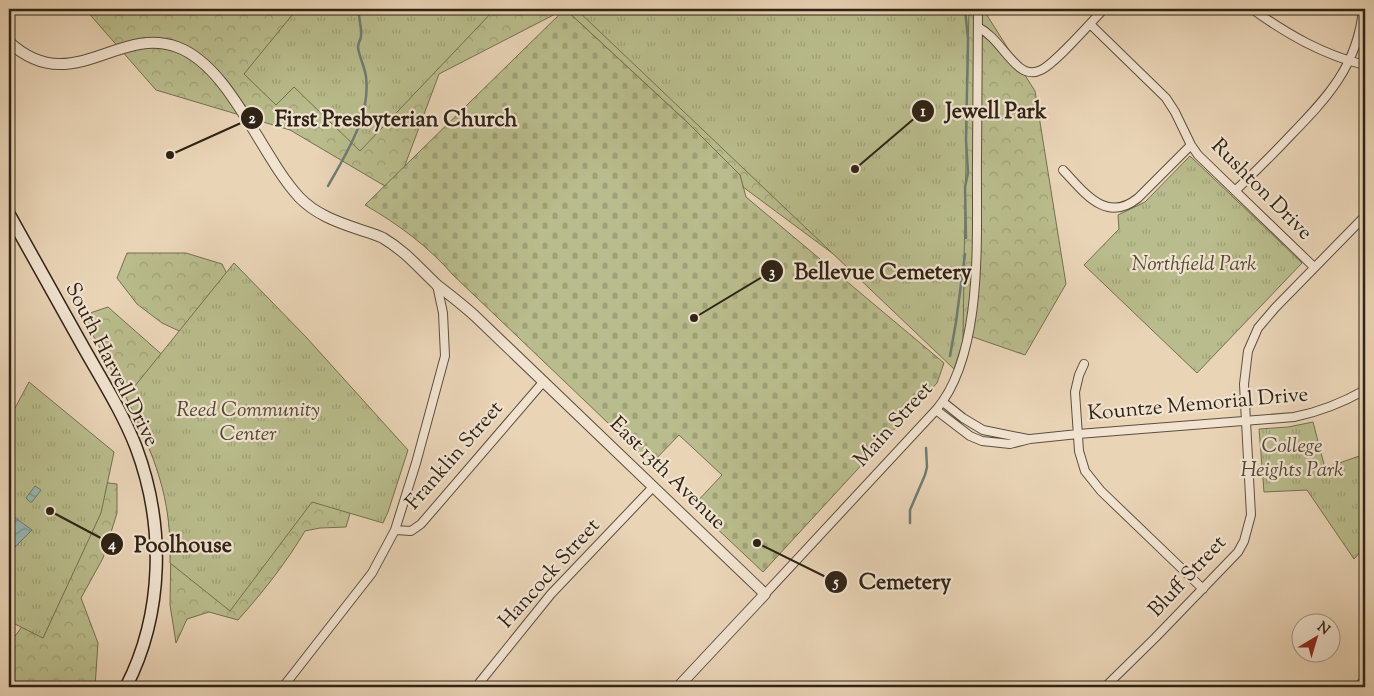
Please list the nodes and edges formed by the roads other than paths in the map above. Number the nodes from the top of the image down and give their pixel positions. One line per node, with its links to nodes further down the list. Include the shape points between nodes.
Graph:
1 (978, 9): 6 (street, Main Street)
2 (1104, 9): 5 (street)
3 (1252, 9): 8 (street, via 1300,40)
4 (1363, 9): 8 (street)
5 (1090, 24): 6 (street, via 1050,64 1035,72 1019,66); 10 (street, Rushton Drive, via 1166,98)
6 (978, 27): 20 (street, Main Street, via 974,287 963,355 955,382)
7 (9, 42): 16 (street, East 13th Avenue, via 31,58 65,64 141,44 162,43 187,52 220,80 282,176 300,198 320,214 374,234 397,247)
8 (1350, 61): 9 (street); 12 (street, via 1320,105)
9 (1365, 65)
10 (1191, 145): 11 (street, via 1131,203 1116,209 1093,200); 12 (street, Rushton Drive)
11 (1063, 170)
12 (1236, 192): 15 (street, Rushton Drive)
13 (9, 214): 30 (main road, South Harvell Drive, via 127,427 150,493 157,560 153,598 144,639)
14 (1365, 216): 15 (street, Bluff Street)
15 (1314, 267): 22 (street, Bluff Street, via 1266,318 1252,340 1245,365)
16 (438, 284): 18 (street, East 13th Avenue); 26 (street, via 445,356)
17 (1084, 364): 23 (street, via 1075,392)
18 (544, 381): 25 (street, East 13th Avenue); 26 (street, Franklin Street, via 421,524 411,531)
19 (1365, 390): 22 (street, Kountze Memorial Drive, via 1317,412)
20 (943, 402): 21 (street, Main Street); 24 (street, via 983,430)
21 (936, 410): 24 (street, via 970,436 982,441 1010,444); 28 (street, Main Street)
22 (1246, 422): 23 (street, Kountze Memorial Drive); 27 (street, Bluff Street, via 1251,499 1248,528 1238,552)
23 (1078, 434): 24 (street, Kountze Memorial Drive); 27 (street, via 1082,462 1092,481)
24 (1030, 439)
25 (653, 487): 28 (street, East 13th Avenue); 32 (street, Hancock Street, via 552,594)
26 (395, 530): 31 (street, Franklin Street, via 372,572)
27 (1203, 589): 34 (street, Bluff Street)
28 (765, 594): 33 (street, Main Street)
29 (1365, 679): 35 (street)
30 (126, 687)
31 (283, 687)
32 (476, 687)
33 (678, 687)
34 (1105, 687)
35 (1358, 687)

